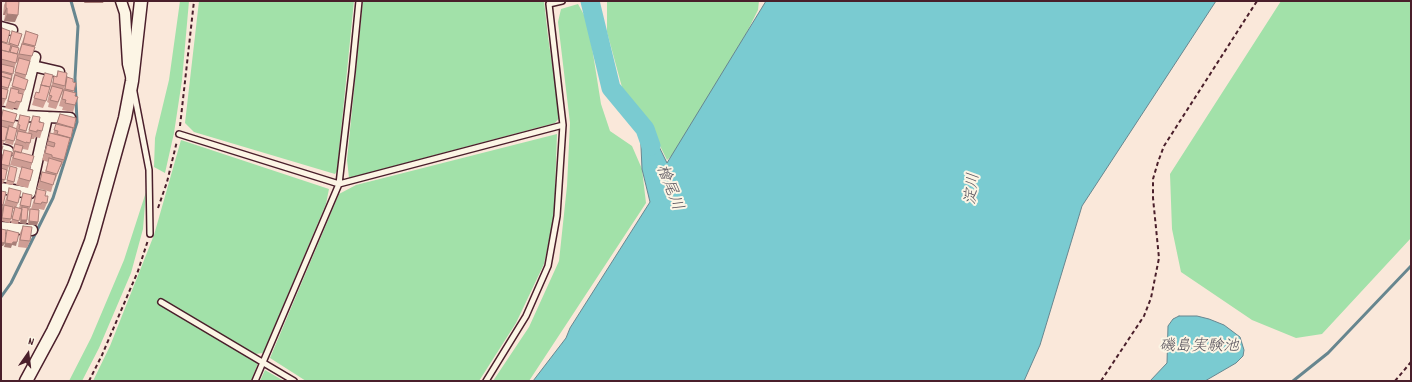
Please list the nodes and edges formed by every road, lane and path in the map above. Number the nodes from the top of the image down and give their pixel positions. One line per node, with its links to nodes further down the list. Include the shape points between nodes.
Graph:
1 (121, 1): 10 (street, via 125,13 128,64)
2 (141, 1): 10 (street)
3 (359, 1): 17 (lane)
4 (561, 1): 6 (lane)
5 (1257, 1): 29 (path, via 1164,146 1154,179 1153,198 1159,258 1151,298 1144,316)
6 (549, 2): 15 (lane)
7 (1, 27): 8 (street)
8 (12, 30)
9 (59, 72): 12 (street, via 34,62)
10 (132, 81): 21 (lane, via 149,170); 25 (street, via 125,118 91,241 68,299)
11 (1, 112): 12 (street)
12 (21, 116): 13 (street)
13 (47, 117): 14 (street); 18 (street, via 30,193)
14 (72, 118)
15 (564, 125): 17 (lane); 28 (lane, via 557,216 548,266 526,316)
16 (179, 134): 17 (lane)
17 (339, 184): 23 (lane)
18 (1, 188)
19 (1, 227): 20 (street)
20 (32, 230)
21 (150, 234)
22 (161, 302): 23 (lane)
23 (263, 362): 26 (lane); 27 (lane)
24 (1411, 362): 30 (path)
25 (26, 381)
26 (255, 381)
27 (294, 381)
28 (486, 381)
29 (1101, 381)
30 (1395, 381)

